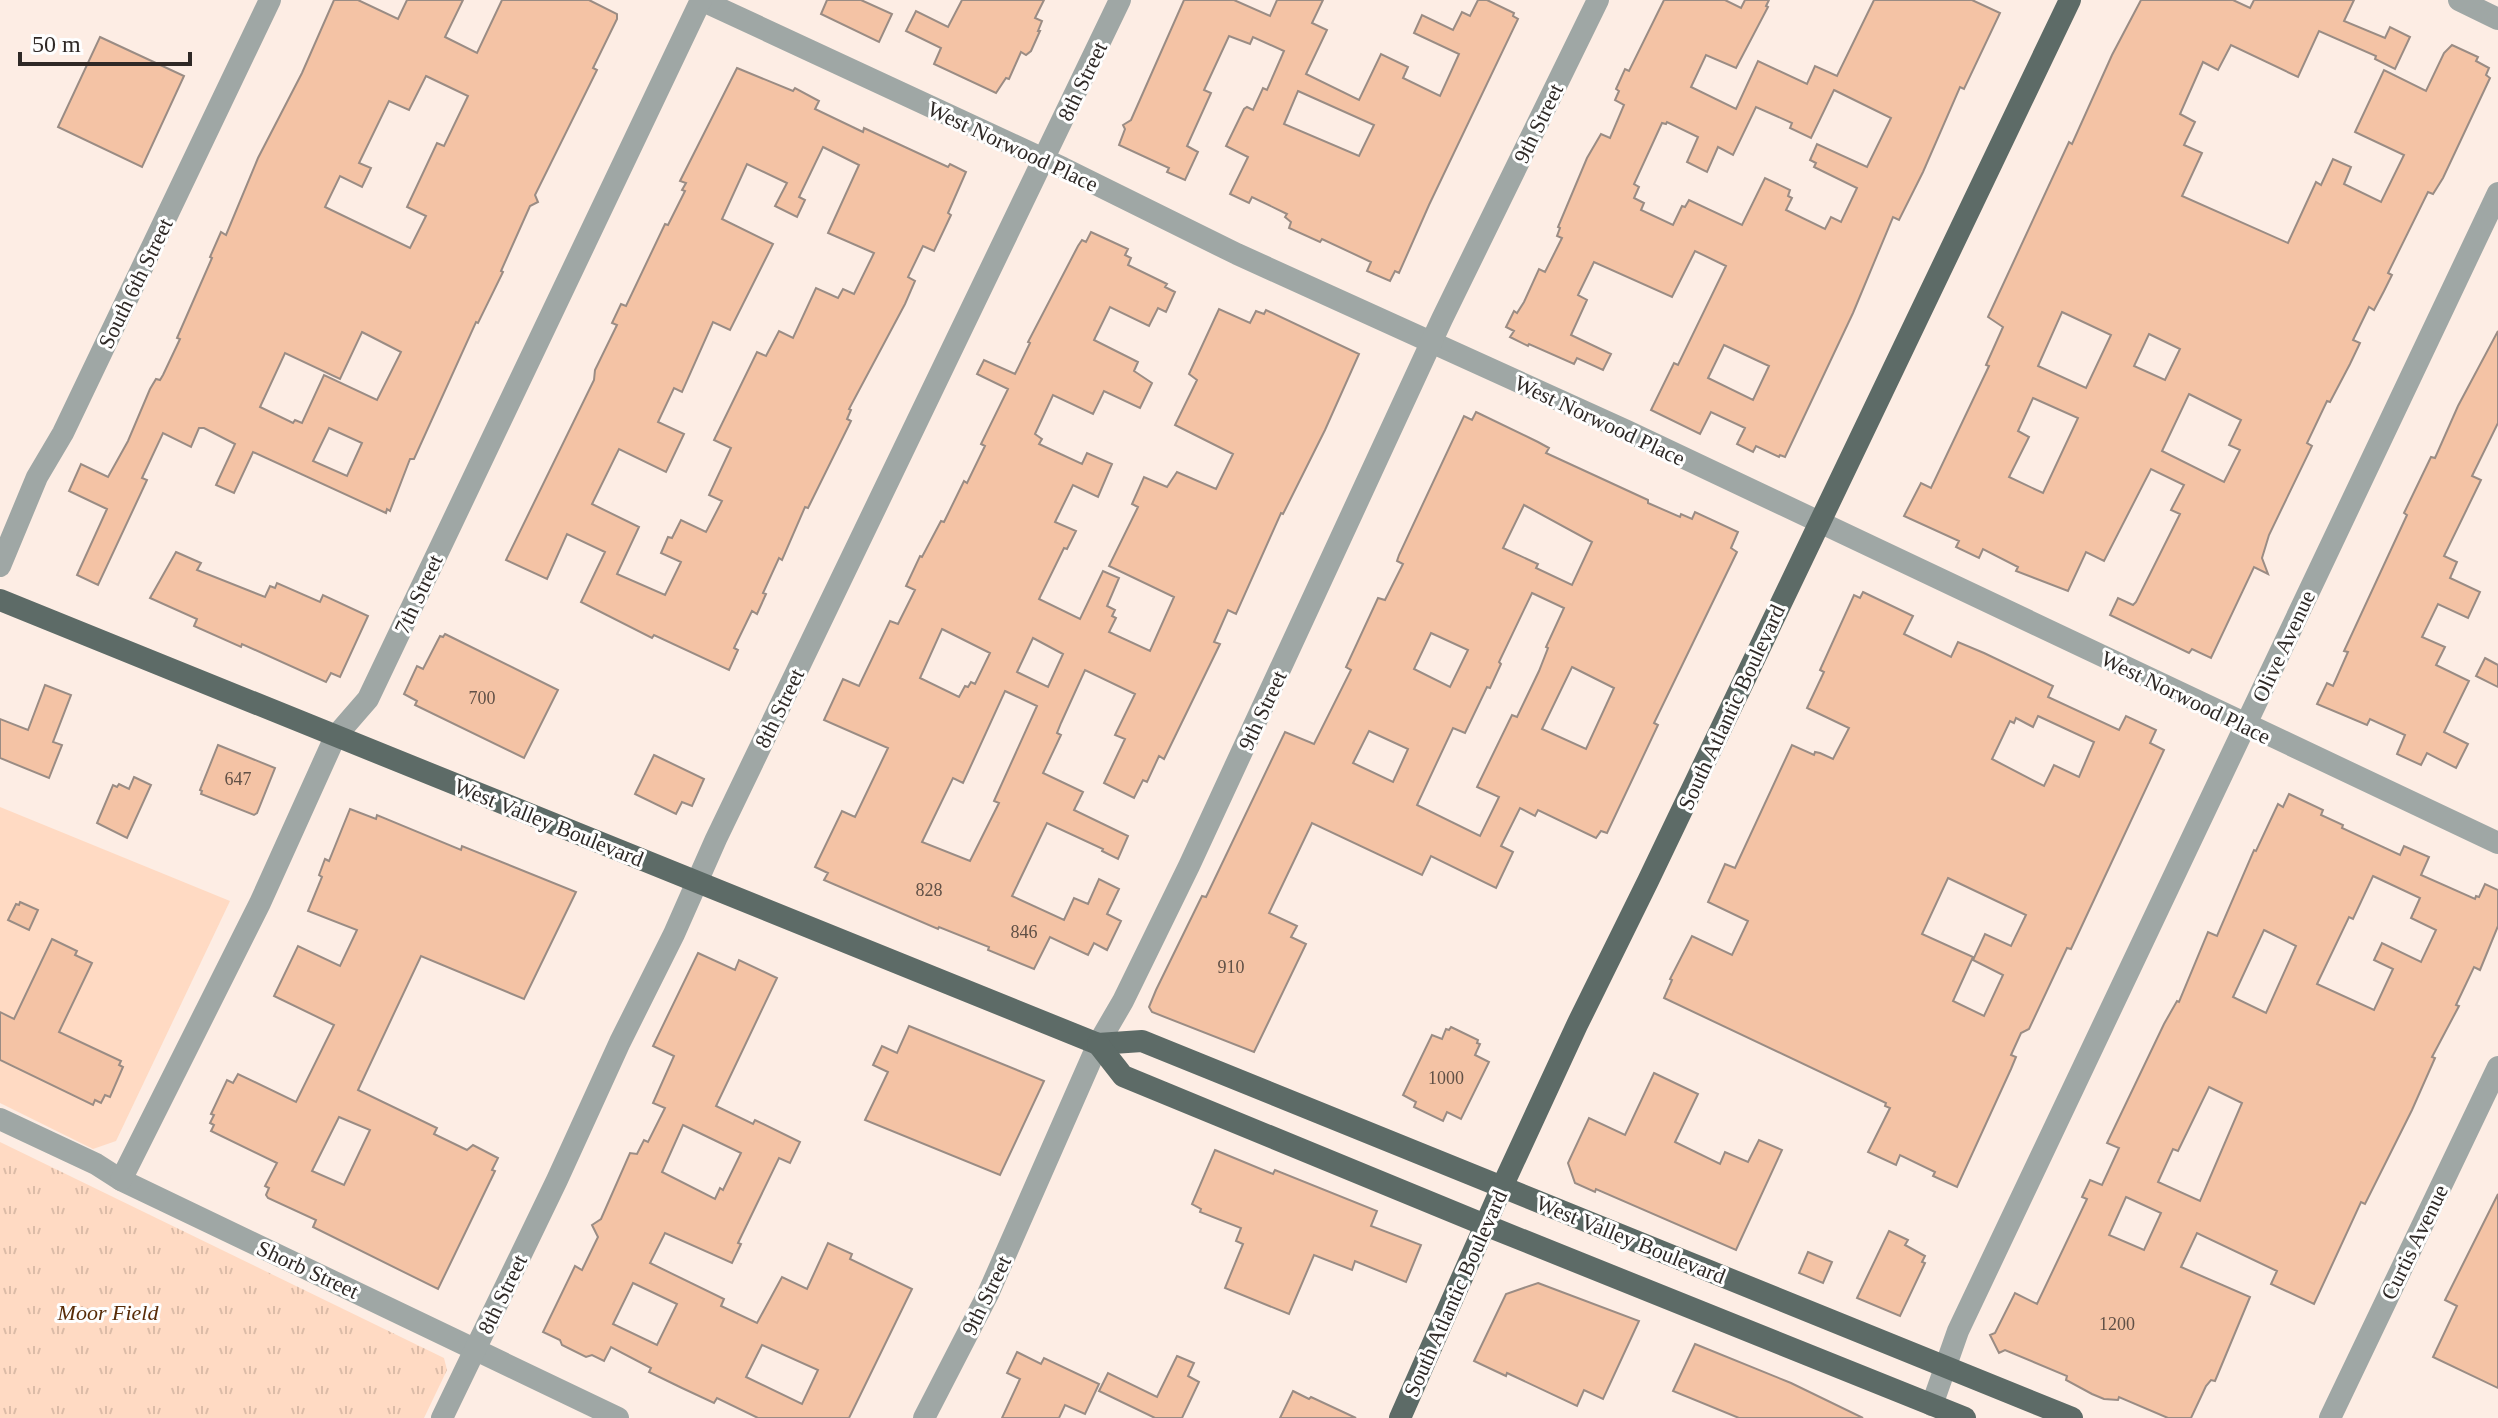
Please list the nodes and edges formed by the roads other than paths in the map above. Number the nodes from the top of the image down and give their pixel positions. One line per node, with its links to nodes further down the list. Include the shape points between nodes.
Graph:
1 (270, 0): 12 (street, South 6th Street, via 70,419 37,477)
2 (701, 0): 8 (street, West Norwood Place); 15 (street, 7th Street, via 368,699)
3 (1120, 0): 8 (street, 8th Street)
4 (1598, 0): 10 (street, 9th Street)
5 (2070, 0): 11 (main road, South Atlantic Boulevard)
6 (2459, 0): 7 (street)
7 (2498, 19)
8 (1043, 160): 10 (street, West Norwood Place); 17 (street, 8th Street)
9 (2498, 193): 14 (street, Olive Avenue)
10 (1431, 343): 11 (street, West Norwood Place); 18 (street, 9th Street, via 1189,866)
11 (1819, 522): 14 (street, West Norwood Place); 22 (main road, South Atlantic Boulevard)
12 (0, 566)
13 (0, 600): 15 (main road, West Valley Boulevard)
14 (2246, 726): 16 (street, West Norwood Place); 25 (street, Olive Avenue)
15 (335, 737): 17 (main road, West Valley Boulevard); 21 (street, 7th Street, via 260,903)
16 (2498, 843)
17 (697, 882): 18 (main road, West Valley Boulevard); 24 (street, 8th Street)
18 (1098, 1044): 22 (main road, West Valley Boulevard, via 1142,1041); 23 (main road, West Valley Boulevard, via 1123,1076); 30 (street, 9th Street, via 994,1281)
19 (2498, 1067): 34 (street, Curtis Avenue)
20 (0, 1119): 21 (street, Shorb Street)
21 (121, 1180): 24 (street, Shorb Street)
22 (1502, 1187): 23 (main road, South Atlantic Boulevard); 25 (main road, West Valley Boulevard)
23 (1485, 1225): 26 (main road, West Valley Boulevard); 31 (main road, South Atlantic Boulevard)
24 (476, 1349): 28 (street, 8th Street); 29 (street, Shorb Street)
25 (1946, 1366): 26 (street, Olive Avenue); 27 (main road, West Valley Boulevard)
26 (1932, 1405): 32 (main road, West Valley Boulevard)
27 (2038, 1412): 33 (main road, West Valley Boulevard)
28 (442, 1418)
29 (618, 1418)
30 (924, 1418)
31 (1400, 1418)
32 (1965, 1418)
33 (2072, 1418)
34 (2330, 1418)

